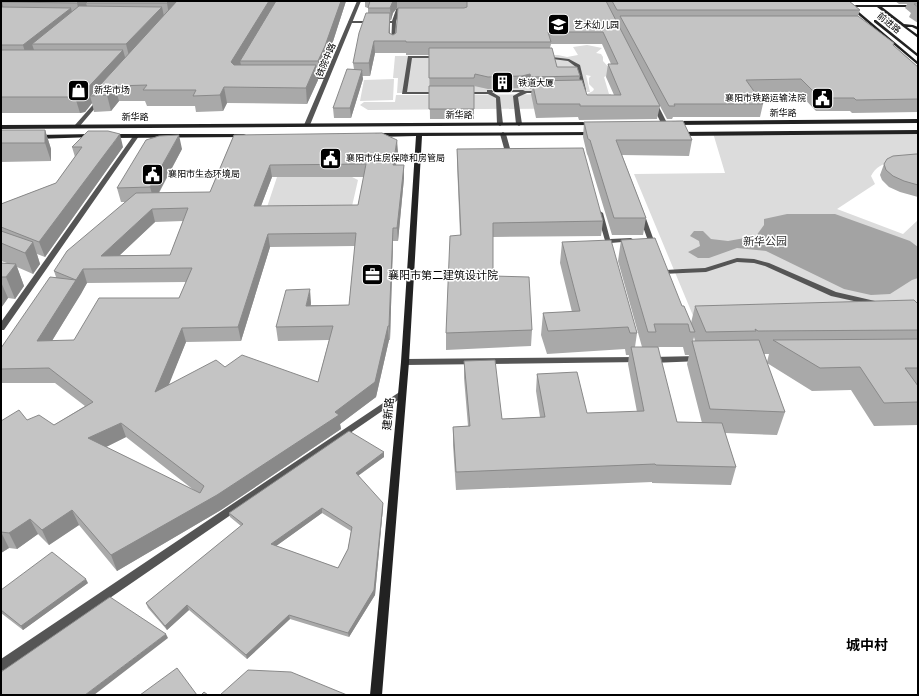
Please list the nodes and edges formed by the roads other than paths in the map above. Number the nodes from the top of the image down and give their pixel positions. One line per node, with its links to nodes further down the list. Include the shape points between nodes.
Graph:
1 (359, 1): 14 (street, 铁院中路)
2 (844, 1): 16 (main road)
3 (851, 1): 5 (main road, 前进路)
4 (871, 1): 6 (main road, 前进路)
5 (856, 6): 6 (main road); 11 (main road, 前进路)
6 (878, 6): 7 (main road); 9 (main road, 前进路)
7 (918, 6)
8 (413, 10): 13 (street, via 397,11)
9 (884, 10): 10 (main road); 11 (main road); 18 (main road, 前进路)
10 (918, 10)
11 (863, 11): 17 (main road, 前进路)
12 (403, 18): 13 (street)
13 (395, 20): 14 (street); 21 (street)
14 (350, 22): 27 (street, 铁院中路)
15 (862, 24): 16 (street)
16 (870, 24): 17 (street); 25 (main road)
17 (878, 24): 22 (main road, 前进路)
18 (903, 26): 19 (main road); 20 (main road, 前进路)
19 (918, 29)
20 (918, 37)
21 (393, 45)
22 (918, 56)
23 (448, 57): 31 (street, via 410,57 404,92)
24 (540, 57): 28 (street, via 569,60 578,66 584,89)
25 (918, 64)
26 (304, 78): 27 (street)
27 (326, 78): 42 (street, 铁院中路)
28 (579, 91)
29 (526, 92): 30 (street); 33 (street); 41 (street, via 515,96)
30 (549, 92)
31 (444, 93)
32 (460, 93): 33 (street)
33 (476, 93): 40 (street, via 489,93 498,97)
34 (650, 95): 39 (street)
35 (103, 96): 43 (street)
36 (918, 121): 39 (main road, 新华路)
37 (603, 123): 41 (main road, 新华路)
38 (657, 123): 39 (main road, 新华路)
39 (664, 123)
40 (500, 124): 41 (main road, 新华路); 42 (main road, 新华路)
41 (519, 124)
42 (307, 125): 43 (main road, 新华路)
43 (77, 126): 44 (main road, 新华路)
44 (1, 127)
45 (918, 132): 48 (main road, 新华路)
46 (502, 134): 47 (main road, 新华路); 50 (main road, 新华路); 56 (street, via 510,159)
47 (604, 134)
48 (674, 134)
49 (372, 135): 50 (main road, 新华路)
50 (420, 135): 65 (main road, 建新路)
51 (96, 136): 55 (main road)
52 (104, 136): 53 (main road, 新华路)
53 (136, 136): 54 (main road, 新华路); 63 (street, via 44,261)
54 (254, 136)
55 (33, 137)
56 (517, 159)
57 (597, 203): 60 (street)
58 (638, 205): 59 (street)
59 (644, 240): 60 (street); 62 (street, via 664,276 683,271 706,270 737,260 754,261 767,264 834,294 868,303)
60 (608, 241): 61 (street)
61 (612, 256)
62 (882, 303)
63 (1, 328)
64 (699, 357): 65 (street, via 639,356)
65 (405, 362): 66 (main road, 建新路)
66 (401, 394): 67 (street); 68 (main road, 建新路)
67 (1, 666)
68 (376, 695)

